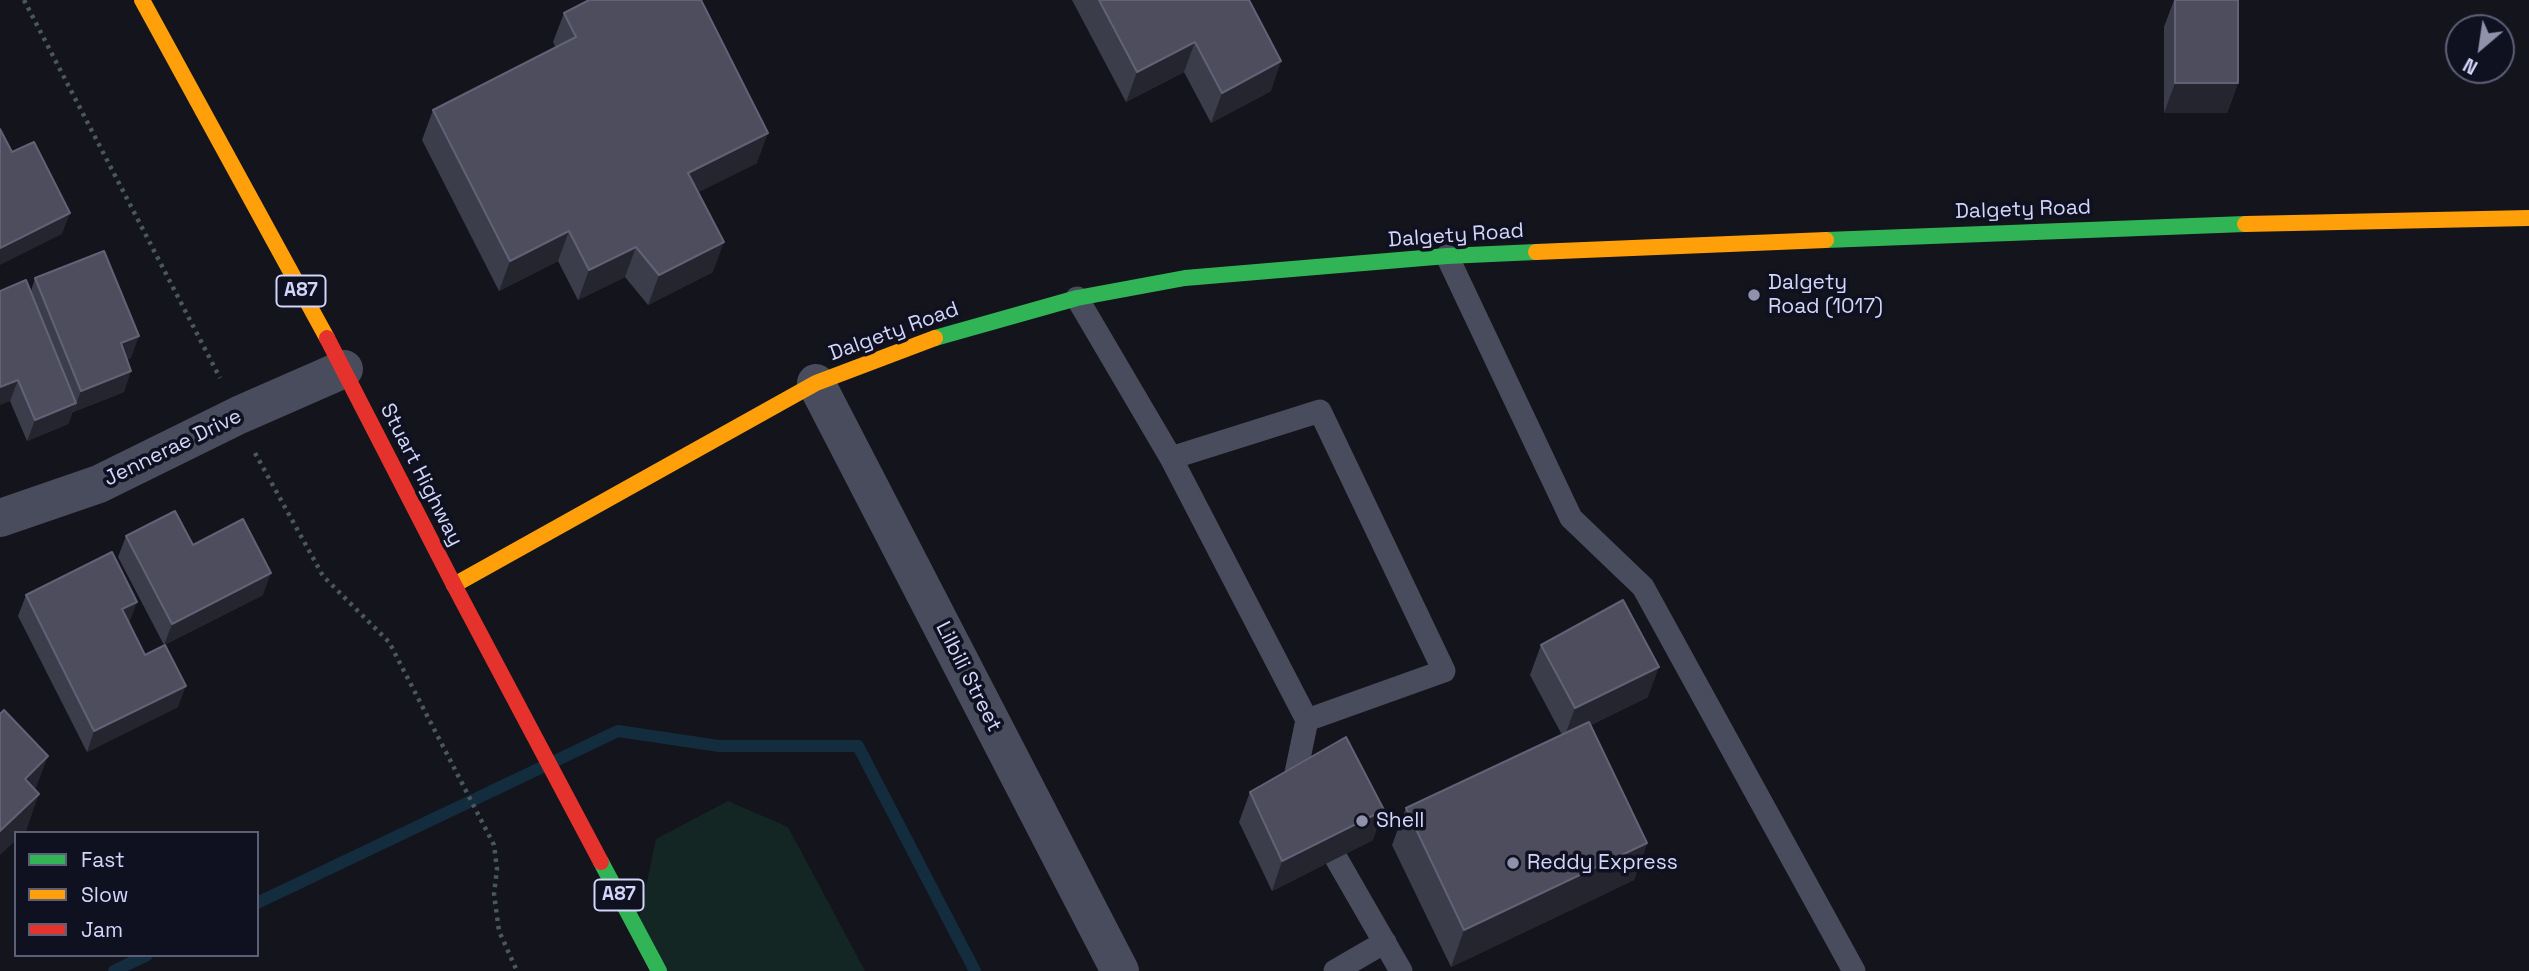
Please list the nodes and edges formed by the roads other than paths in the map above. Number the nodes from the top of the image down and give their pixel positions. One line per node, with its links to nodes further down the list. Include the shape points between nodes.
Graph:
1 (142, 0): 5 (main road, Stuart Highway / A87)
2 (2529, 218): 3 (main road, Dalgety Road, via 2150,226)
3 (1447, 256): 4 (main road, Dalgety Road, via 1185,278); 18 (lane, via 1570,518 1643,587)
4 (1077, 298): 6 (main road, Dalgety Road, via 945,334); 7 (lane)
5 (344, 369): 8 (street, Jennerae Drive, via 99,484); 9 (main road, Stuart Highway / A87)
6 (816, 383): 9 (main road, Dalgety Road); 15 (street, Lilbili Street)
7 (1171, 458): 10 (lane); 10 (lane, via 1320,411 1444,671)
8 (0, 518)
9 (454, 585): 14 (main road, Stuart Highway / A87)
10 (1307, 720): 11 (lane)
11 (1292, 792)
12 (1336, 858): 13 (lane)
13 (1385, 942): 16 (lane); 17 (lane)
14 (659, 971)
15 (1120, 971)
16 (1335, 971)
17 (1401, 971)
18 (1854, 971)

